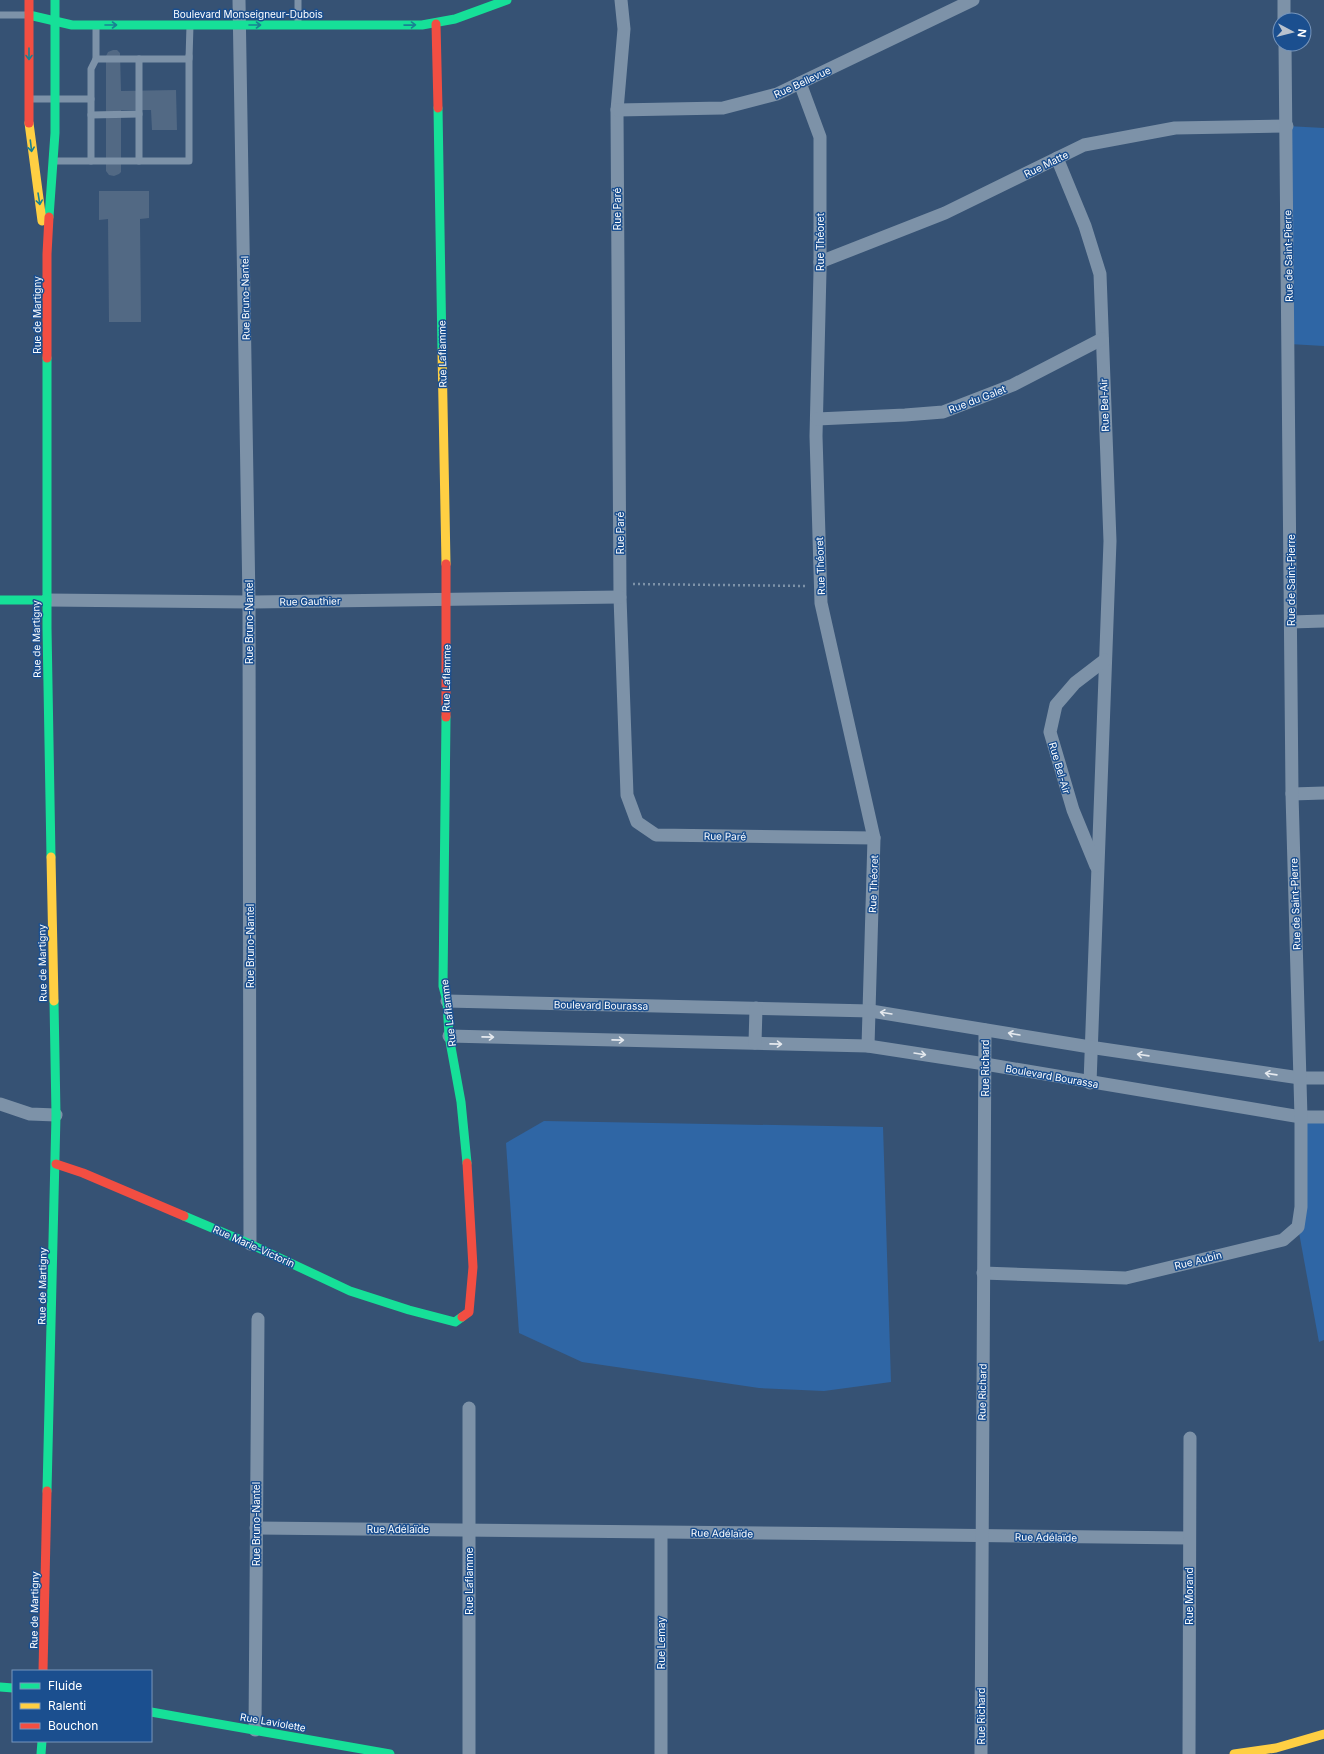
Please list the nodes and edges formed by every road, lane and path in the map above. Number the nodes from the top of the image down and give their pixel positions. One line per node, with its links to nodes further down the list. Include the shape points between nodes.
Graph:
1 (29, 0): 11 (street, Rue de Martigny)
2 (239, 0): 16 (street, Rue Bruno-Nantel)
3 (298, 0): 17 (lane)
4 (507, 0): 13 (street, Boulevard Monseigneur-Dubois)
5 (621, 0): 26 (street, Rue Paré, via 624,29)
6 (973, 0): 22 (street, Rue Bellevue)
7 (1284, 0): 9 (street)
8 (53, 5): 11 (street); 12 (street, Rue de Martigny)
9 (1284, 12)
10 (0, 15): 11 (lane)
11 (28, 15): 12 (street, Boulevard Monseigneur-Dubois); 23 (street, Rue de Martigny, one-way to 23)
12 (55, 22): 14 (street, Boulevard Monseigneur-Dubois); 24 (street, Rue de Martigny)
13 (436, 24): 17 (street, Boulevard Monseigneur-Dubois, one-way to 13); 41 (street, Rue Laflamme)
14 (96, 25): 15 (street, Boulevard Monseigneur-Dubois, one-way to 15); 20 (lane)
15 (190, 25): 16 (street, Boulevard Monseigneur-Dubois); 19 (lane)
16 (240, 25): 17 (street, Boulevard Monseigneur-Dubois, one-way to 17); 44 (street, Rue Bruno-Nantel)
17 (298, 25)
18 (1285, 52): 29 (street, Rue de Saint-Pierre)
19 (189, 56): 21 (lane); 31 (lane, via 189,161)
20 (96, 59): 21 (lane); 25 (lane, via 91,69)
21 (139, 59): 27 (lane)
22 (800, 83): 26 (street, Rue Bellevue, via 777,94 723,108); 35 (street, Rue Théoret, via 820,137)
23 (29, 99): 24 (lane); 32 (street, Rue de Martigny, one-way to 32, via 29,132)
24 (55, 99): 25 (lane); 32 (street, Rue de Martigny)
25 (91, 99): 28 (lane)
26 (617, 110): 38 (street, Rue Paré)
27 (139, 114): 28 (lane); 31 (lane)
28 (91, 115): 33 (lane)
29 (1287, 126): 30 (street, Rue Matte, via 1175,128 1084,145); 46 (street, Rue de Saint-Pierre)
30 (1057, 158): 35 (street, Rue Matte, via 945,212); 36 (street, Rue Bel-Air, via 1085,226 1100,274)
31 (139, 160): 33 (lane)
32 (43, 161): 33 (lane); 34 (street, Rue de Martigny); 34 (street, Rue de Martigny, one-way to 34)
33 (91, 161)
34 (47, 254): 43 (street, Rue de Martigny)
35 (820, 262): 37 (street, Rue Théoret)
36 (1102, 339): 37 (street, Rue du Galet, via 1013,385 943,412); 47 (street, Rue Bel-Air, via 1110,541)
37 (817, 418): 39 (street, Rue Théoret)
38 (620, 583): 39 (path); 40 (street, Rue Paré)
39 (820, 586): 50 (street, Rue Théoret, via 821,604)
40 (620, 597): 41 (street, Rue Gauthier); 50 (street, Rue Paré, via 627,795 637,822 656,836)
41 (447, 599): 44 (street, Rue Gauthier); 52 (street, Rue Laflamme, via 443,986)
42 (0, 600): 43 (street, Rue Gauthier)
43 (47, 600): 44 (street, Rue Gauthier); 65 (street, Rue de Martigny)
44 (249, 602): 69 (street, Rue Bruno-Nantel)
45 (1324, 620): 46 (street)
46 (1291, 622): 49 (street, Rue de Saint-Pierre)
47 (1105, 660): 51 (street, Rue Bel-Air); 51 (street, Rue Bel-Air, via 1075,683 1056,705 1050,732 1073,810)
48 (1324, 793): 49 (street)
49 (1292, 794): 61 (street, Rue de Saint-Pierre)
50 (874, 838): 54 (street, Rue Théoret)
51 (1097, 869): 59 (street, Rue Bel-Air)
52 (447, 1001): 53 (street, Boulevard Bourassa); 56 (street, Rue Laflamme)
53 (756, 1008): 54 (street, Boulevard Bourassa); 57 (street)
54 (869, 1011): 55 (street, Boulevard Bourassa, one-way to 54); 58 (street, Rue Théoret)
55 (985, 1030): 59 (street, Boulevard Bourassa, one-way to 55); 60 (street, Rue Richard)
56 (450, 1036): 57 (street, Boulevard Bourassa, one-way to 57); 72 (street, Rue Laflamme, via 462,1102 473,1266 469,1312)
57 (755, 1044): 58 (street, Boulevard Bourassa, one-way to 58)
58 (868, 1046): 60 (street, Boulevard Bourassa, one-way to 60)
59 (1091, 1047): 61 (street, Boulevard Bourassa, one-way to 59); 63 (street, Rue Bel-Air)
60 (985, 1064): 63 (street, Boulevard Bourassa); 70 (street, Rue Richard)
61 (1300, 1078): 62 (street, Boulevard Bourassa); 66 (street, Rue de Saint-Pierre)
62 (1324, 1078)
63 (1090, 1083): 66 (street, Boulevard Bourassa)
64 (0, 1104): 65 (street, via 30,1114)
65 (56, 1115): 68 (street, Rue de Martigny)
66 (1301, 1117): 67 (street, Boulevard Bourassa); 70 (street, Rue Aubin, via 1301,1207 1298,1227 1283,1240 1126,1278)
67 (1324, 1117)
68 (56, 1164): 69 (street, Rue Marie-Victorin); 80 (street, Rue de Martigny)
69 (250, 1244): 72 (street, Rue Marie-Victorin, via 350,1290)
70 (983, 1273): 78 (street, Rue Richard)
71 (258, 1319): 75 (street, Rue Bruno-Nantel)
72 (455, 1322)
73 (470, 1408): 76 (street, Rue Laflamme)
74 (1190, 1438): 79 (street, Rue Morand)
75 (256, 1528): 76 (street, Rue Adélaïde); 84 (street, Rue Bruno-Nantel)
76 (469, 1529): 77 (street, Rue Adélaïde); 89 (street, Rue Laflamme)
77 (661, 1533): 78 (street, Rue Adélaïde); 90 (street, Rue Lemay)
78 (982, 1536): 79 (street, Rue Adélaïde); 91 (street, Rue Richard)
79 (1189, 1538): 92 (street, Rue Morand)
80 (43, 1670)
81 (0, 1687): 82 (street)
82 (12, 1688)
83 (152, 1712): 84 (street, Rue Laviolette)
84 (255, 1730): 88 (street, Rue Laviolette)
85 (1324, 1734): 93 (street, via 1276,1748)
86 (42, 1742): 87 (street)
87 (41, 1754)
88 (390, 1754)
89 (469, 1754)
90 (661, 1754)
91 (981, 1754)
92 (1189, 1754)
93 (1234, 1754)

